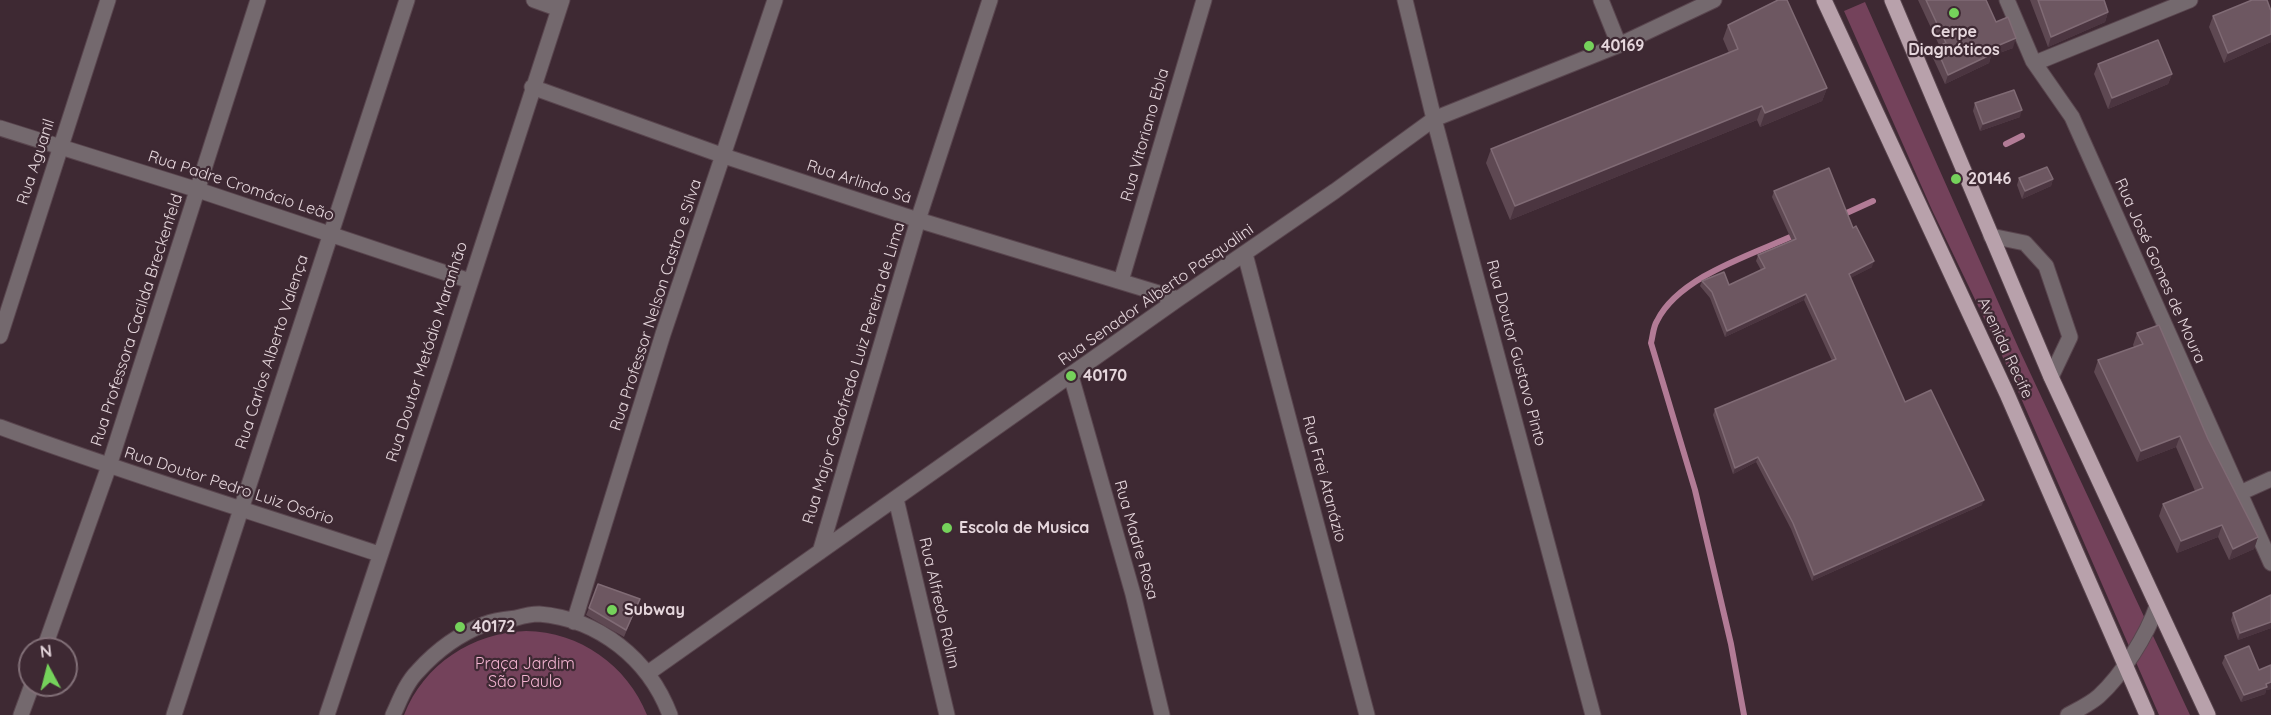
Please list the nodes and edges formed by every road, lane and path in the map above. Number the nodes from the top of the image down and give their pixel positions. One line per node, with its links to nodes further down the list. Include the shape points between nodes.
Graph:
1 (108, 0): 21 (street, Rua Aguanil)
2 (258, 0): 23 (street, Rua Professora Cacilda Breckenfeld)
3 (407, 0): 25 (street, Rua Carlos Alberto Valença)
4 (534, 0): 15 (street)
5 (775, 0): 22 (street, Rua Professor Nelson Castro e Silva)
6 (990, 0): 24 (street, Rua Major Godofredo Luiz Pereira de Lima)
7 (1204, 0): 29 (street, Rua Vitoriano Ebla)
8 (1405, 0): 19 (street, Rua Doutor Gustavo Pinto)
9 (1601, 0): 16 (street)
10 (1714, 0): 16 (street, Rua Senador Alberto Pasqualini)
11 (1824, 0): 46 (main road, Avenida Recife, via 2007,394)
12 (1892, 0): 26 (main road, Avenida Recife)
13 (2007, 0): 17 (street, Rua José Gomes de Moura)
14 (2190, 0): 17 (street)
15 (560, 4): 18 (street, Rua Doutor Metódio Maranhão)
16 (1619, 45): 19 (street, Rua Senador Alberto Pasqualini)
17 (2035, 63): 37 (street, Rua José Gomes de Moura, via 2072,117)
18 (532, 87): 22 (street, Rua Arlindo Sá); 28 (street, Rua Doutor Metódio Maranhão)
19 (1434, 119): 27 (street, Rua Senador Alberto Pasqualini); 58 (street, Rua Doutor Gustavo Pinto)
20 (0, 128): 21 (street, Rua Padre Cromácio Leão)
21 (59, 147): 23 (street, Rua Padre Cromácio Leão); 31 (street, Rua Aguanil)
22 (724, 156): 24 (street, Rua Arlindo Sá); 44 (street, Rua Professor Nelson Castro e Silva, via 663,334)
23 (198, 190): 25 (street, Rua Padre Cromácio Leão); 35 (street, Rua Professora Cacilda Breckenfeld)
24 (918, 220): 29 (street, Rua Arlindo Sá); 40 (street, Rua Major Godofredo Luiz Pereira de Lima)
25 (330, 234): 28 (street, Rua Padre Cromácio Leão); 39 (street, Rua Carlos Alberto Valença)
26 (1991, 236): 33 (main road, Avenida Recife); 33 (street, via 2025,243 2046,266 2070,337)
27 (1245, 254): 30 (street, Rua Senador Alberto Pasqualini); 57 (street, Rua Frei Atanázio)
28 (470, 281): 41 (street, Rua Doutor Metódio Maranhão)
29 (1121, 281): 30 (street, Rua Arlindo Sá)
30 (1178, 299): 32 (street, Rua Senador Alberto Pasqualini)
31 (0, 336)
32 (1071, 376): 38 (street, Rua Senador Alberto Pasqualini); 56 (street, Rua Madre Rosa, via 1133,594)
33 (2051, 377): 43 (main road, Avenida Recife)
34 (0, 427): 35 (street, Rua Doutor Pedro Luiz Osório)
35 (109, 466): 39 (street, Rua Doutor Pedro Luiz Osório); 45 (street, Rua Professora Cacilda Breckenfeld)
36 (2271, 479): 37 (street)
37 (2240, 493): 42 (street, Rua José Gomes de Moura)
38 (896, 499): 40 (street, Rua Senador Alberto Pasqualini); 55 (street, Rua Alfredo Rolim)
39 (241, 507): 41 (street, Rua Doutor Pedro Luiz Osório); 51 (street, Rua Carlos Alberto Valença)
40 (820, 552): 47 (street, Rua Senador Alberto Pasqualini)
41 (379, 554): 52 (street, Rua Doutor Metódio Maranhão)
42 (2271, 563)
43 (2157, 606): 46 (street); 61 (main road, Avenida Recife)
44 (574, 622): 47 (street, via 615,641); 53 (street, via 537,614 486,623 447,644 417,672)
45 (48, 637)
46 (2125, 664): 49 (street); 60 (main road, Avenida Recife)
47 (648, 673): 54 (street)
48 (28, 697): 50 (street)
49 (2087, 710): 59 (street)
50 (21, 715)
51 (174, 715)
52 (327, 715)
53 (393, 715)
54 (670, 715)
55 (947, 715)
56 (1162, 715)
57 (1367, 715)
58 (1593, 715)
59 (2068, 715)
60 (2147, 715)
61 (2208, 715)

